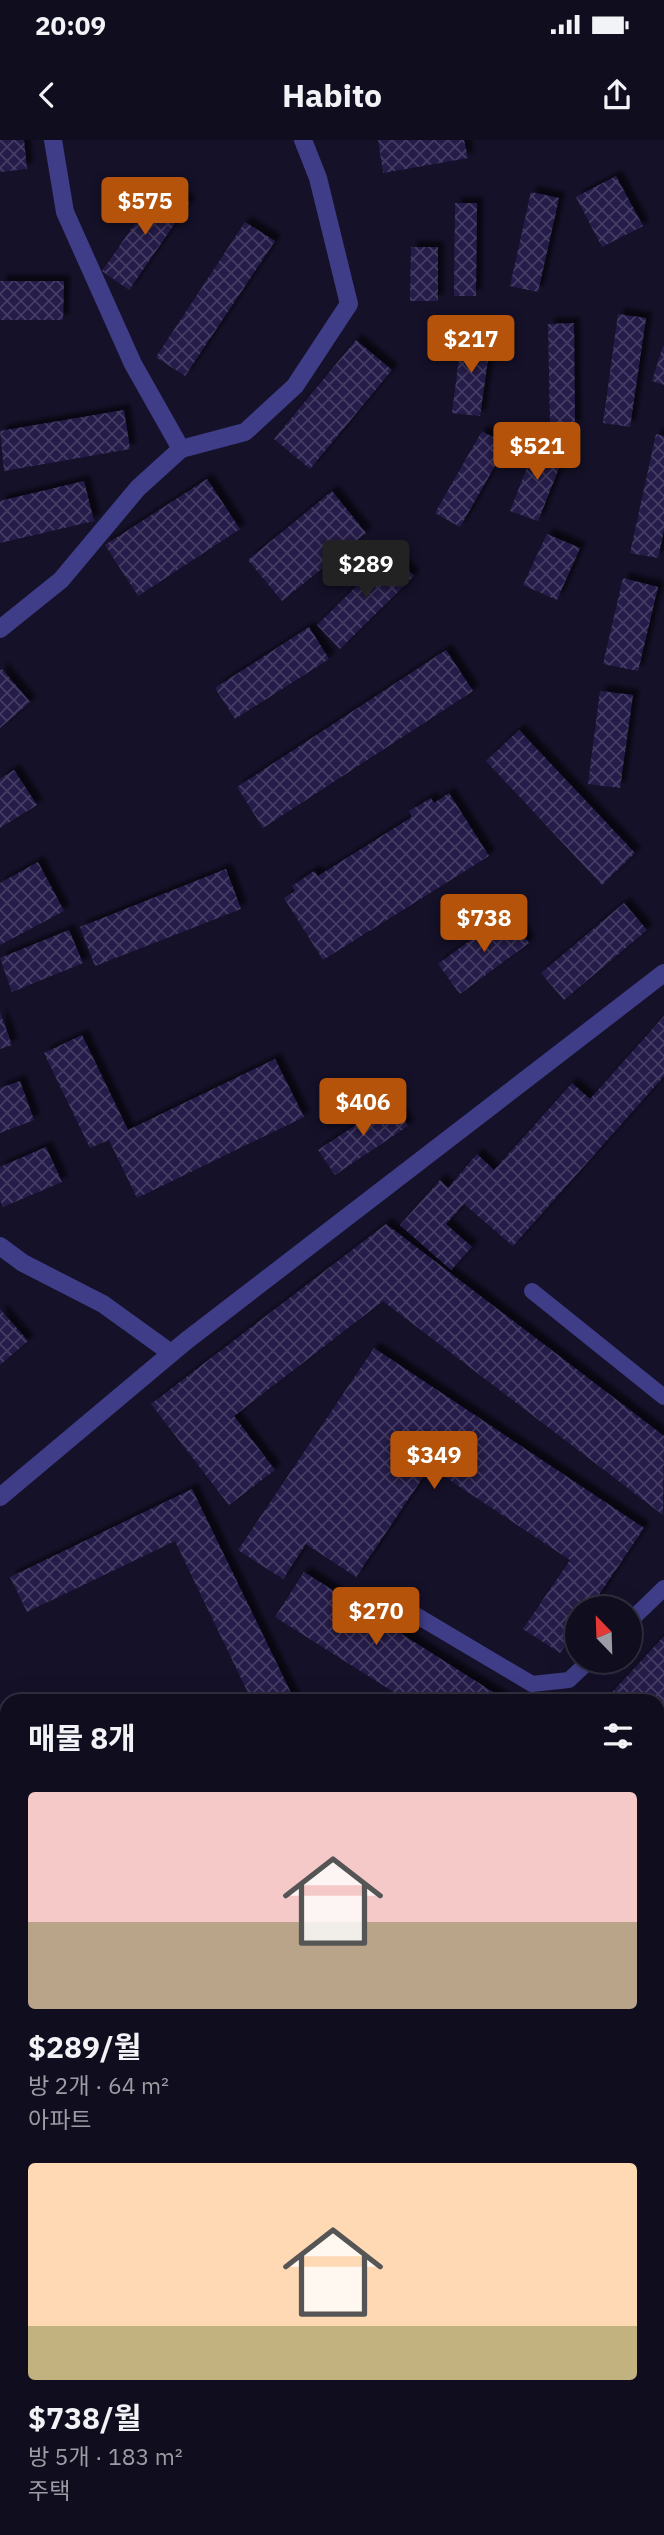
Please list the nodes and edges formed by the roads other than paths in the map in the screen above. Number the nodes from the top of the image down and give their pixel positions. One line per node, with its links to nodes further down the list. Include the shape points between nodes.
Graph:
1 (53, 140): 3 (street, via 65,212 133,364)
2 (303, 140): 3 (street, via 318,178 349,303 295,386 245,432)
3 (181, 449): 4 (street, via 138,488 61,580)
4 (0, 629)
5 (664, 973): 8 (street)
6 (0, 1246): 8 (street, via 23,1263 103,1304)
7 (533, 1291): 9 (lane)
8 (171, 1353): 10 (street)
9 (664, 1396)
10 (0, 1496)
11 (664, 1588): 13 (lane)
12 (387, 1598): 14 (lane, via 533,1684 569,1680)
13 (642, 1609)
14 (576, 1673)

